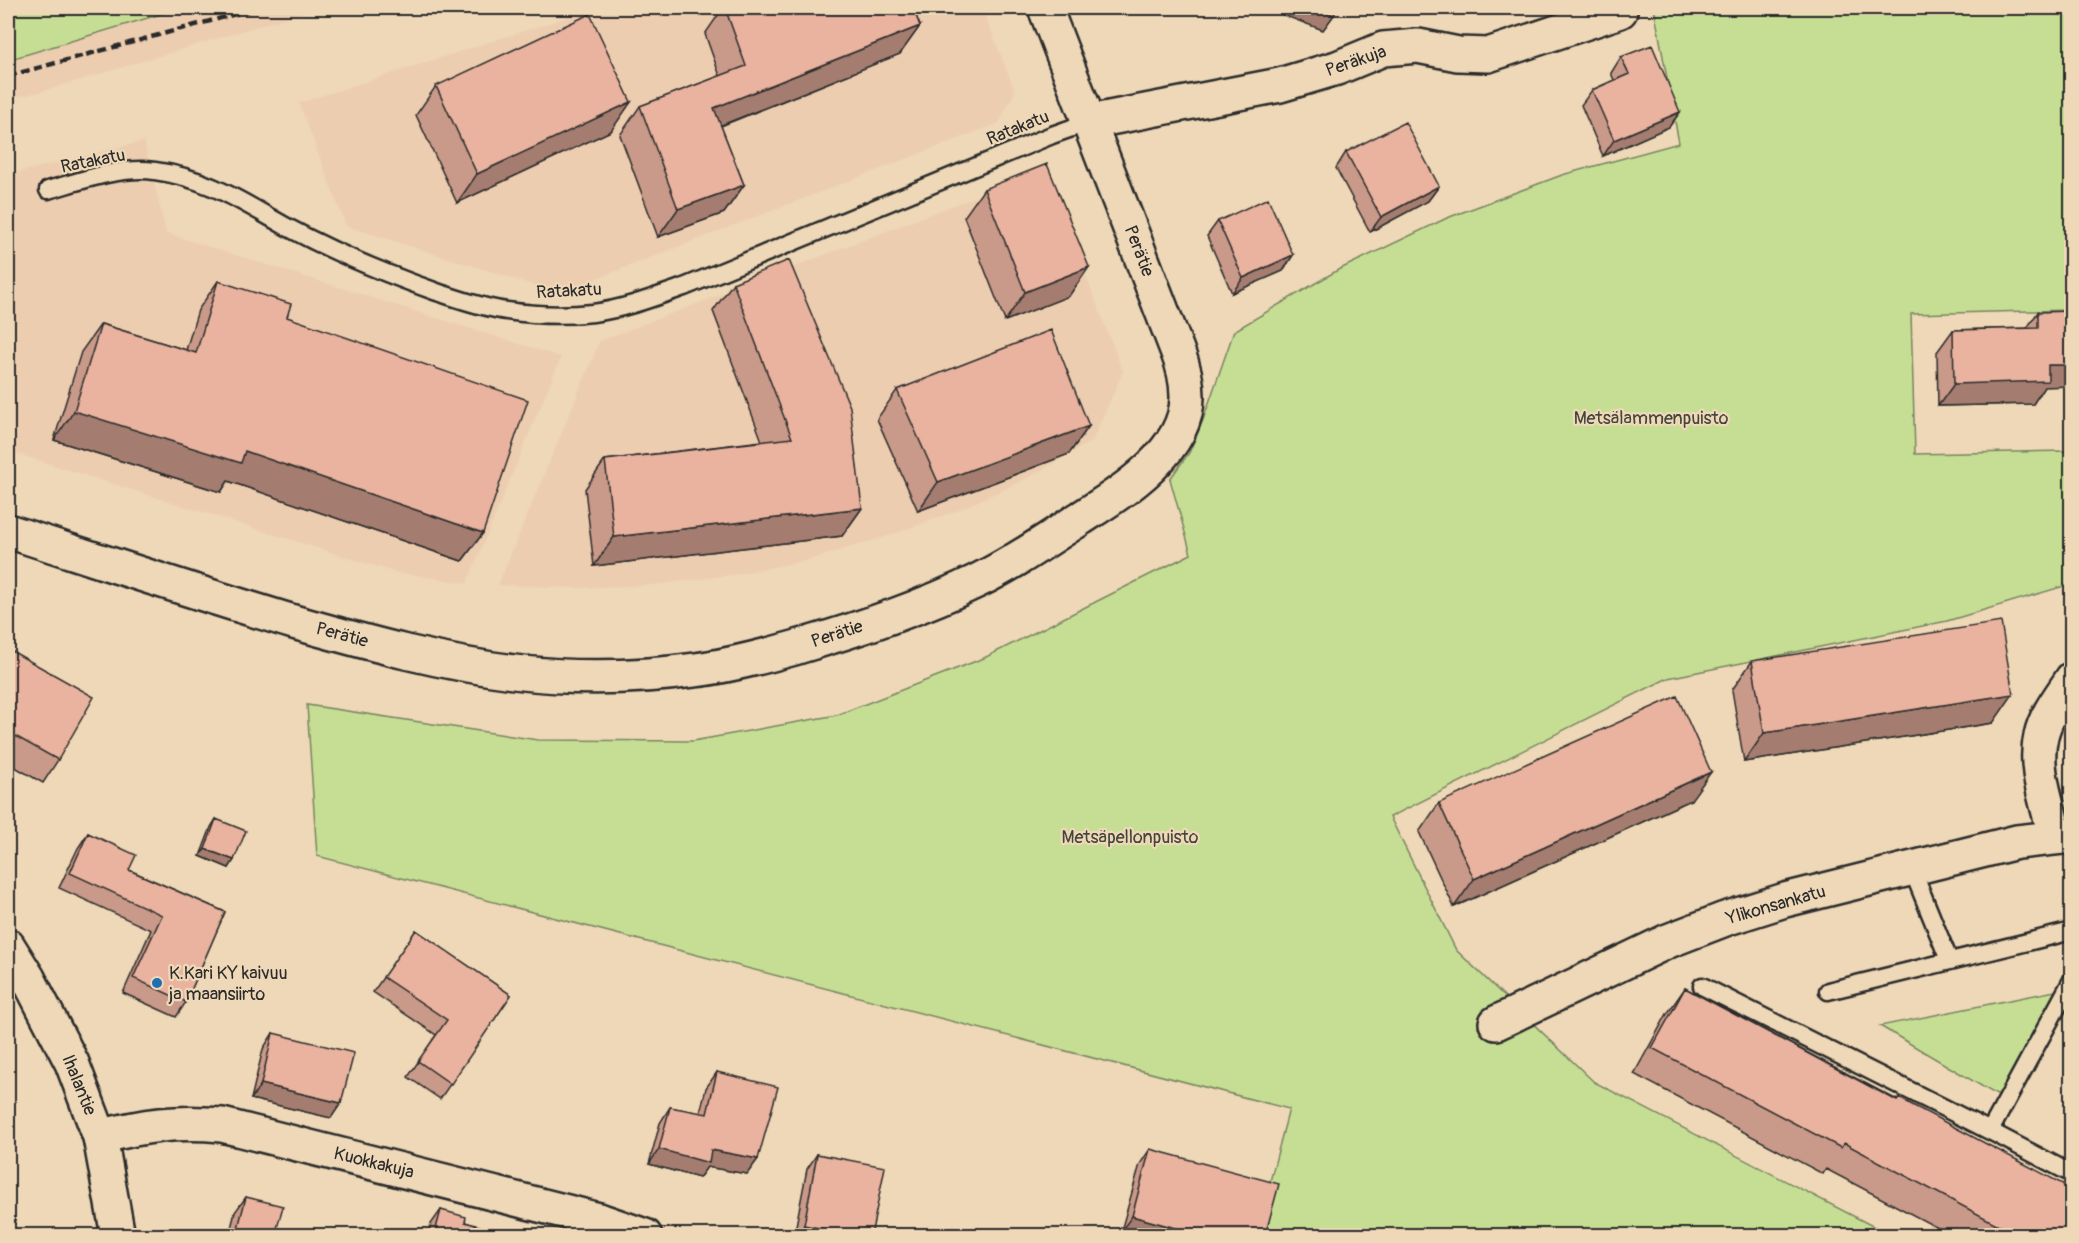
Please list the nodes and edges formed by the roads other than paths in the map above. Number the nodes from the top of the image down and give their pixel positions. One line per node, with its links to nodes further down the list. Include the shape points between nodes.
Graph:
1 (1045, 8): 3 (street, Perätie)
2 (1620, 11): 3 (street, Peräkuja, via 1488,55 1418,46 1383,49 1280,85)
3 (1089, 122): 4 (lane, Ratakatu, via 684,287 594,312 546,315 505,311 460,300 348,258 239,198 194,179 153,171 111,173); 5 (street, Perätie, via 1185,373 1188,399 1181,423 1157,460 1108,501 980,580 900,614 758,658 698,670 634,676 515,672 404,652 323,630)
4 (48, 190)
5 (8, 531)
6 (2072, 679): 7 (street, via 2050,713 2041,734 2038,756)
7 (2063, 836): 8 (street, Ylikonsankatu, via 2017,842)
8 (1912, 869): 11 (lane); 15 (street, Ylikonsankatu, via 1725,919)
9 (2068, 932): 11 (lane)
10 (8, 946): 17 (street, Ihalantie, via 72,1063)
11 (1948, 960): 14 (lane)
12 (2072, 980): 16 (lane)
13 (1702, 986): 16 (lane)
14 (1828, 991)
15 (1496, 1023)
16 (1990, 1131): 18 (lane)
17 (100, 1137): 19 (street, Ihalantie); 20 (street, Kuokkakuja, via 156,1124 222,1125 599,1220)
18 (2072, 1174)
19 (118, 1236)
20 (645, 1236)

